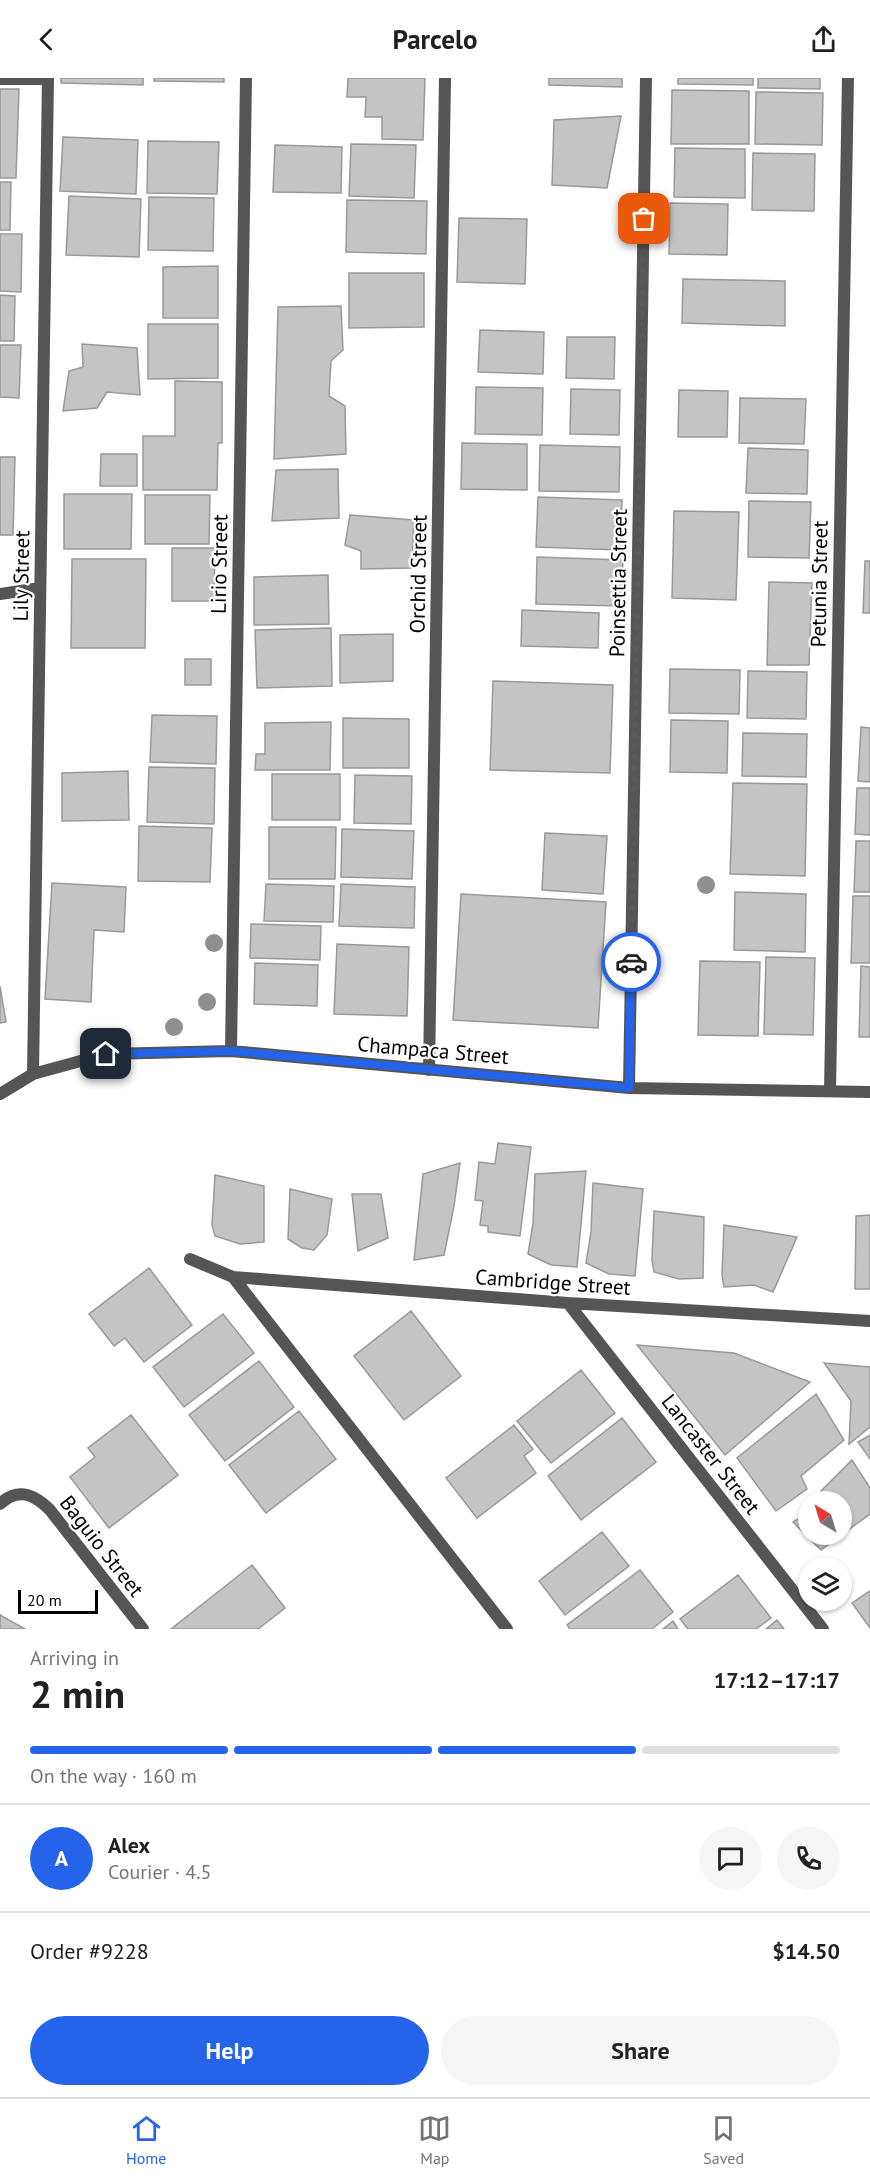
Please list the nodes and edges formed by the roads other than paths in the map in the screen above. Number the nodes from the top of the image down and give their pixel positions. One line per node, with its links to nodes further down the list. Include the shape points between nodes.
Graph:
1 (246, 78): 9 (street, Lirio Street)
2 (446, 78): 10 (street, Orchid Street)
3 (646, 78): 12 (street, Poinsettia Street)
4 (848, 78): 13 (street, Petunia Street)
5 (0, 79): 6 (street)
6 (48, 79): 7 (street, Lily Street)
7 (40, 588): 8 (street); 11 (street, Lily Street)
8 (0, 594)
9 (231, 1051): 10 (street, Champaca Street); 11 (street, Champaca Street, via 106,1054)
10 (429, 1070): 12 (street, Champaca Street)
11 (33, 1074): 15 (street, Champaca Street)
12 (629, 1088): 13 (street, Champaca Street)
13 (830, 1091): 14 (street, Champaca Street)
14 (870, 1092)
15 (0, 1094)
16 (190, 1259): 17 (street, Cambridge Street)
17 (233, 1277): 18 (street, Cambridge Street); 22 (street, Cambridge Street)
18 (568, 1303): 19 (street, Cambridge Street); 23 (street, Lancaster Street)
19 (870, 1321)
20 (0, 1504): 21 (street, Baguio Street, via 9,1496 25,1494 39,1499)
21 (142, 1629)
22 (507, 1629)
23 (823, 1629)

